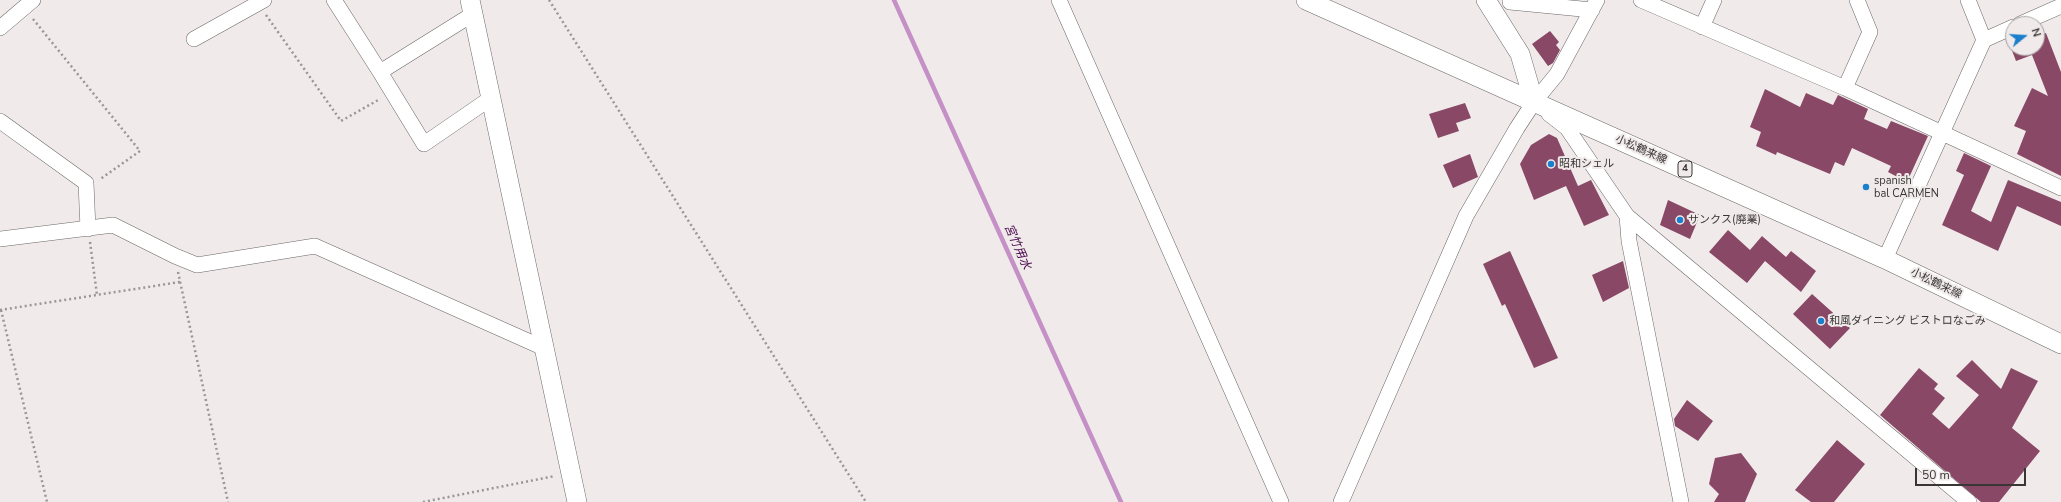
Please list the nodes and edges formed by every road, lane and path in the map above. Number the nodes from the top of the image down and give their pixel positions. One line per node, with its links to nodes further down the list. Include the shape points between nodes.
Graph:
1 (334, 0): 22 (street)
2 (549, 0): 46 (path)
3 (1059, 0): 47 (street)
4 (1306, 0): 26 (main road, 小松鶴来線 / 4)
5 (1486, 0): 26 (main road, via 1520,54)
6 (1510, 0): 13 (street)
7 (1641, 0): 17 (street)
8 (1714, 0): 17 (street)
9 (1856, 0): 23 (street, via 1870,32)
10 (1968, 0): 21 (street)
11 (261, 2): 20 (street); 24 (path, via 341,121)
12 (28, 4): 18 (street); 30 (path, via 140,152)
13 (1594, 5): 26 (street, via 1557,74)
14 (2061, 6): 16 (street)
15 (472, 7): 22 (street); 25 (main road)
16 (2038, 16)
17 (1702, 27): 23 (street)
18 (0, 28)
19 (2005, 31): 21 (street)
20 (194, 39)
21 (1984, 40): 28 (street)
22 (380, 72): 24 (street)
23 (1845, 88): 28 (street)
24 (392, 92): 25 (street, via 424,144)
25 (491, 98): 40 (main road)
26 (1534, 102): 31 (street, via 1567,128); 35 (main road, 小松鶴来線 / 4); 48 (street, via 1466,216)
27 (0, 121): 30 (street, via 86,183)
28 (1942, 134): 29 (street); 35 (street)
29 (2061, 188)
30 (86, 189): 32 (street)
31 (1627, 216): 49 (street, via 1629,241); 50 (street)
32 (88, 229): 33 (street); 34 (street, via 113,225); 37 (path)
33 (0, 239)
34 (175, 256): 36 (path); 40 (street, via 197,264 315,246)
35 (1885, 259): 39 (main road, 小松鶴来線 / 4)
36 (180, 282): 37 (path); 43 (path)
37 (97, 295): 38 (path)
38 (1, 310): 42 (path)
39 (2061, 344)
40 (546, 349): 41 (main road)
41 (571, 472): 44 (path); 45 (main road)
42 (47, 502)
43 (228, 502)
44 (423, 502)
45 (577, 502)
46 (866, 502)
47 (1281, 502)
48 (1341, 502)
49 (1681, 502)
50 (1969, 502)

